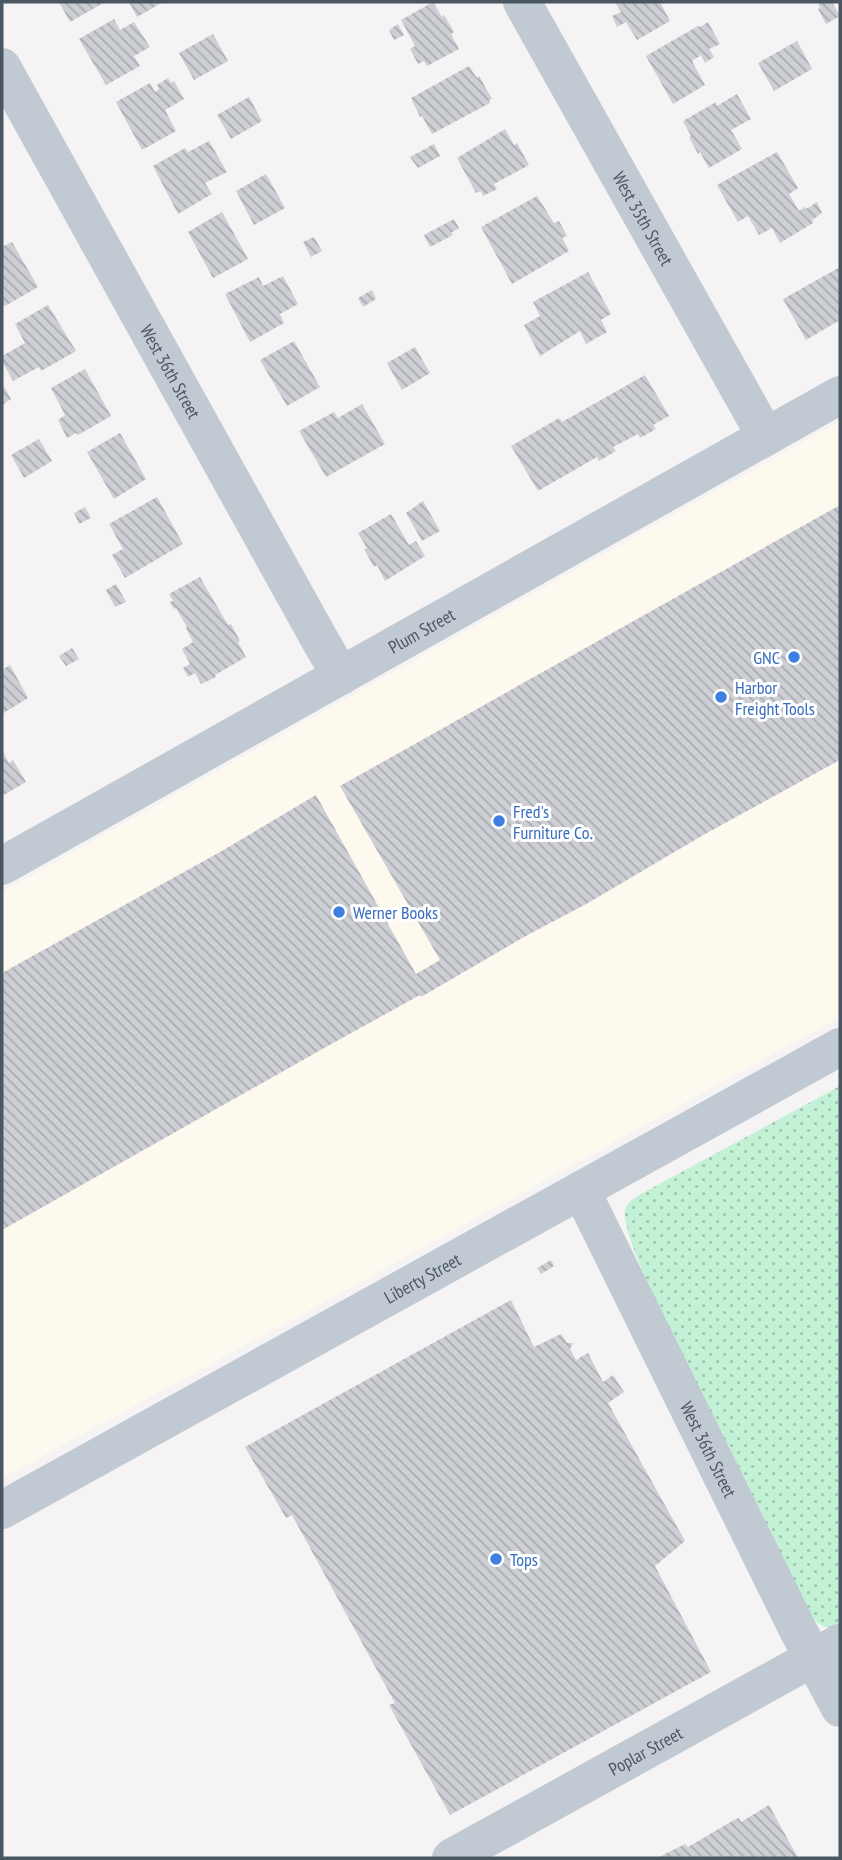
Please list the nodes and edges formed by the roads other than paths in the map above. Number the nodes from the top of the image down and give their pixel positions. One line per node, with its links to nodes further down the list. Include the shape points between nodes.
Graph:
1 (522, 2): 4 (street, West 35th Street)
2 (2, 67): 5 (street, West 36th Street)
3 (840, 395): 4 (street, Plum Street)
4 (766, 437): 5 (street, Plum Street)
5 (341, 676): 6 (street, Plum Street)
6 (2, 866)
7 (840, 1047): 8 (street, Liberty Street)
8 (582, 1189): 9 (street, Liberty Street); 10 (street, West 36th Street)
9 (2, 1510)
10 (827, 1651): 11 (street, West 36th Street); 12 (street, Poplar Street)
11 (840, 1708)
12 (451, 1858)

